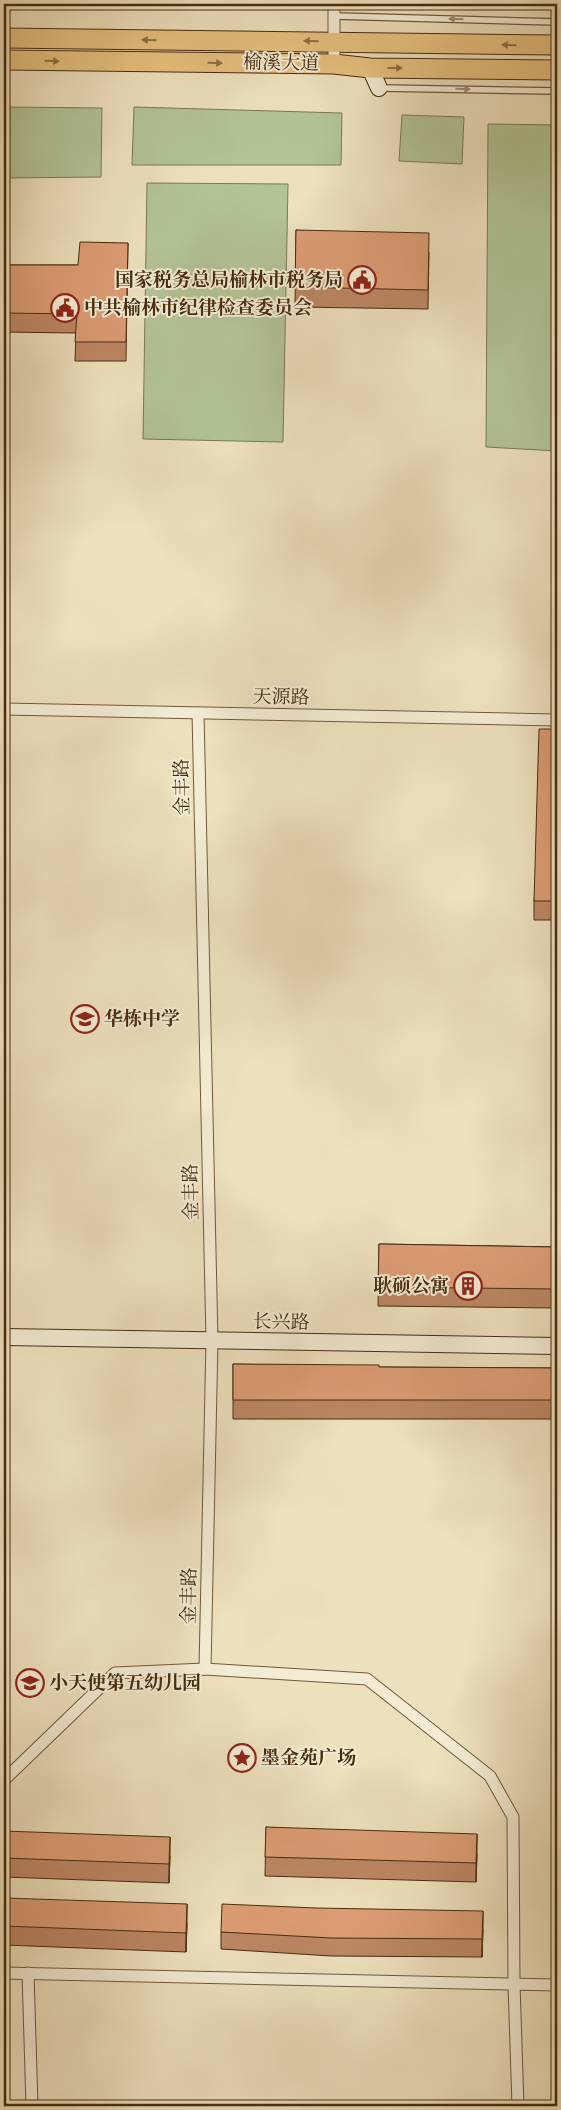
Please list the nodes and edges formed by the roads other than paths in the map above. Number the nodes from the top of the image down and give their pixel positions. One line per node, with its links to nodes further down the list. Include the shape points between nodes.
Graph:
1 (334, 4): 2 (street)
2 (335, 16): 3 (lane, one-way to 2); 5 (street)
3 (557, 22)
4 (4, 38): 5 (main road, 榆溪大道, one-way to 4)
5 (333, 42): 6 (main road, 榆溪大道, one-way to 5); 8 (street)
6 (557, 45)
7 (4, 60): 8 (main road, 榆溪大道, one-way to 8)
8 (334, 64): 9 (main road, 榆溪大道)
9 (370, 68): 10 (main road, 榆溪大道, one-way to 10); 11 (street)
10 (557, 70)
11 (379, 88): 12 (lane, one-way to 12)
12 (557, 90)
13 (4, 709): 14 (street, 天源路)
14 (198, 713): 15 (street, 天源路); 17 (street, 金丰路)
15 (557, 720)
16 (4, 1336): 17 (street, 长兴路)
17 (212, 1340): 18 (street, 长兴路); 19 (street, 金丰路)
18 (557, 1346)
19 (205, 1669): 20 (street, via 115,1673); 23 (street, via 367,1679 490,1776 513,1817)
20 (4, 1780)
21 (4, 1973): 22 (street)
22 (28, 1973): 23 (street); 25 (street)
23 (514, 1984): 24 (street); 26 (street)
24 (557, 1985)
25 (32, 2106)
26 (518, 2106)

